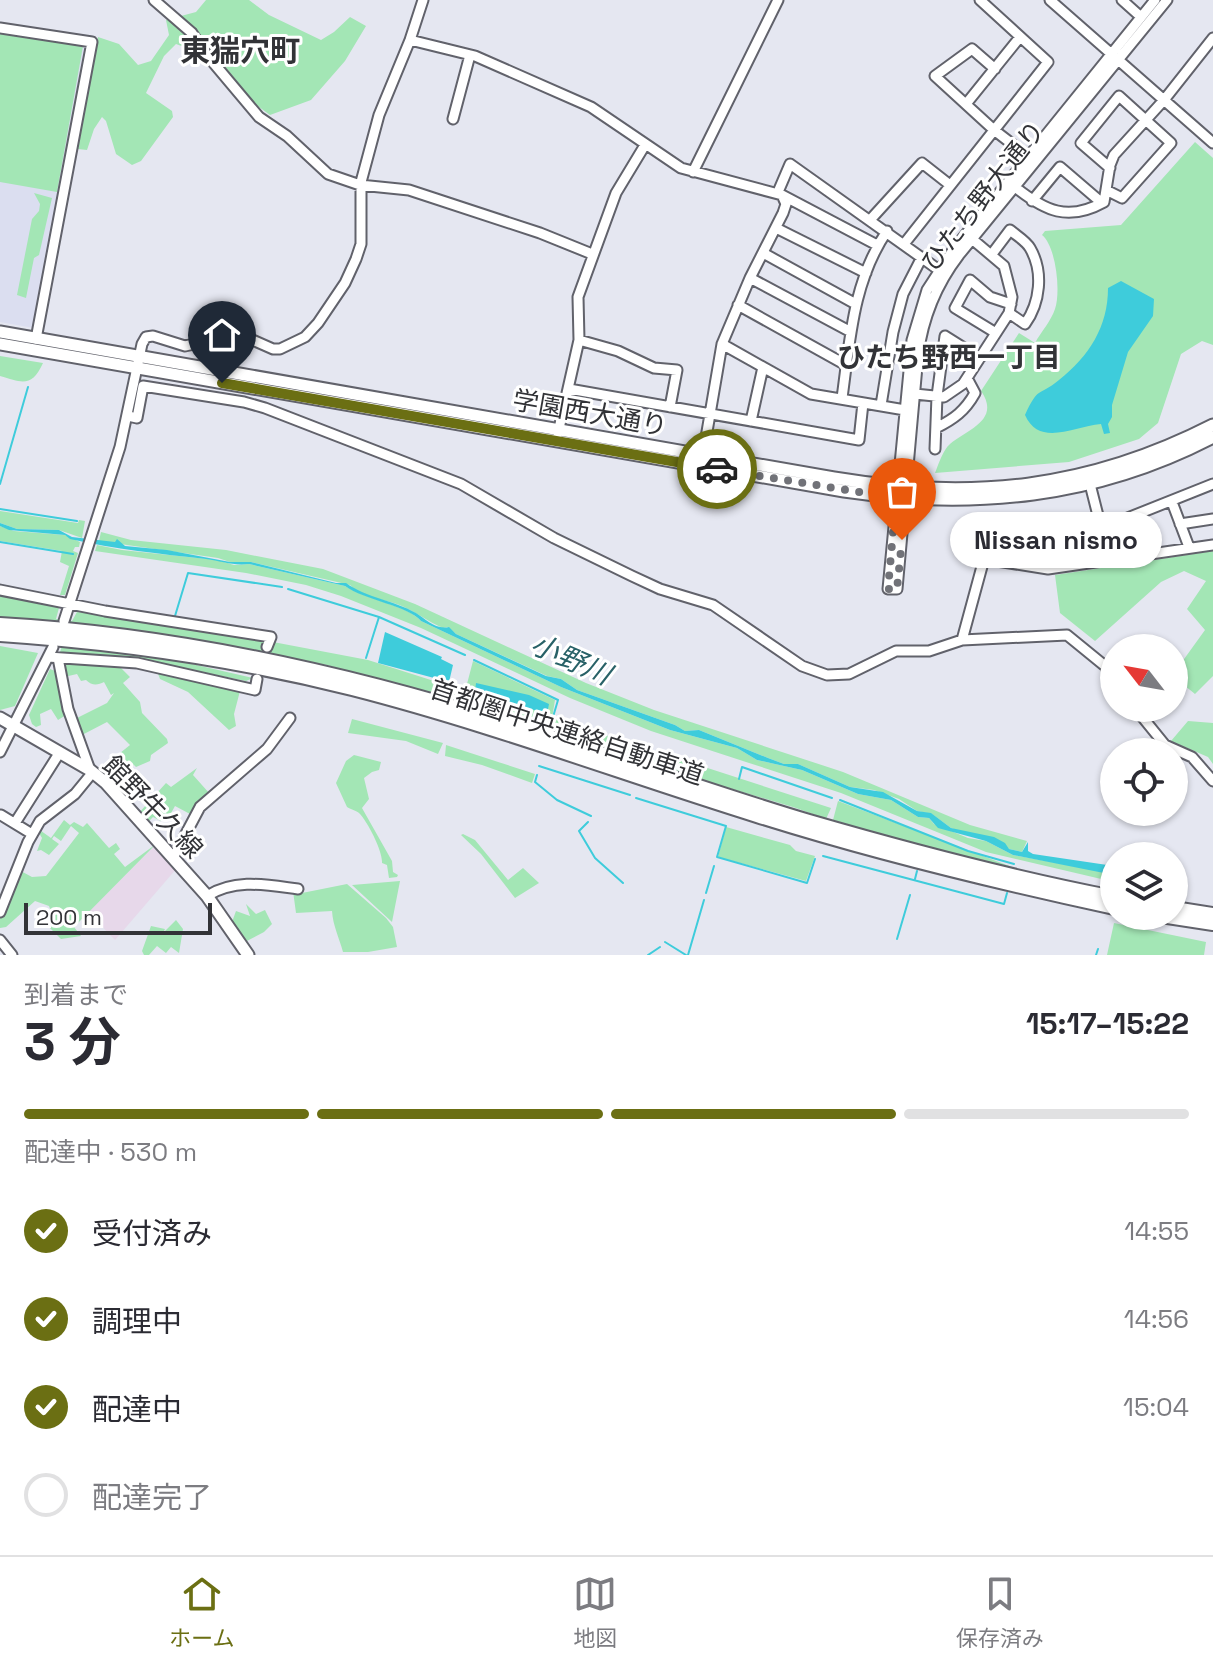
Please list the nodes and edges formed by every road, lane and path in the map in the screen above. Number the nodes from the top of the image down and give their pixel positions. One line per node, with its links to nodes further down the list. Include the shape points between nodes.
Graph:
1 (154, 0): 29 (street, via 185,25 259,117 328,174)
2 (423, 0): 13 (street)
3 (778, 0): 28 (street)
4 (980, 0): 11 (street)
5 (1050, 0): 16 (street)
6 (1122, 0): 9 (street)
7 (1155, 0): 9 (street, ひたち野大通り)
8 (1167, 0): 16 (street, ひたち野大通り)
9 (1141, 17): 16 (street, ひたち野大通り)
10 (0, 28): 55 (street, via 92,42)
11 (1020, 37): 18 (street); 23 (street, via 1048,62)
12 (1213, 38): 14 (street)
13 (410, 40): 15 (street); 29 (street, via 379,115)
14 (1202, 52): 17 (street); 19 (street)
15 (470, 55): 21 (street); 25 (street, via 591,107)
16 (1115, 57): 19 (street); 26 (street, ひたち野大通り); 31 (street, ひたち野大通り)
17 (1213, 61)
18 (995, 69): 20 (street); 20 (street, via 972,49 935,76)
19 (1164, 100): 22 (street); 24 (street)
20 (966, 104): 23 (street)
21 (453, 119)
22 (1146, 120): 27 (street, via 1114,155); 27 (street, via 1119,96 1081,143); 32 (street, via 1171,143 1122,198)
23 (994, 130): 26 (street); 30 (street)
24 (1213, 143)
25 (645, 145): 28 (street); 43 (street, via 616,193)
26 (1029, 157): 46 (street, ひたち野大通り)
27 (1110, 168): 32 (street)
28 (693, 172): 33 (street)
29 (360, 185): 43 (street, via 409,190); 60 (street, via 361,244 356,259 333,302 305,337 273,349 239,334 185,346 150,336 142,344)
30 (950, 185): 36 (street, via 922,163); 40 (street)
31 (1015, 187): 34 (street); 39 (street, ひたち野大通り)
32 (1106, 190): 35 (street)
33 (780, 194): 36 (street, via 790,164); 37 (street, via 786,204); 41 (street)
34 (1032, 201): 35 (street, via 1061,212 1089,210); 35 (street, via 1060,167)
35 (1102, 203)
36 (870, 220): 38 (street)
37 (776, 228): 42 (street); 47 (street)
38 (887, 231): 40 (street); 41 (street)
39 (972, 239): 44 (street); 65 (street, ひたち野大通り, via 931,303 920,342)
40 (904, 244): 45 (street)
41 (877, 245): 47 (street)
42 (763, 253): 48 (street); 49 (street)
43 (592, 254): 56 (street, via 578,297)
44 (992, 254): 51 (street, via 1010,283); 51 (street, via 1010,230 1029,246 1037,265 1039,290 1025,324)
45 (922, 257): 46 (street); 69 (street, via 903,294)
46 (939, 270): 71 (street, ひたち野大通り, via 915,326)
47 (866, 273): 49 (street)
48 (750, 278): 50 (street); 53 (street)
49 (854, 303): 53 (street)
50 (738, 305): 58 (street); 61 (street)
51 (1010, 308): 54 (street); 54 (street, via 970,280 955,308)
52 (0, 332): 55 (main road, 学園西大通り)
53 (851, 332): 61 (street)
54 (996, 333): 59 (street)
55 (36, 339): 60 (main road, 学園西大通り)
56 (579, 340): 64 (street); 70 (street, via 654,368 677,370)
57 (0, 344): 60 (main road, 学園西大通り)
58 (722, 344): 62 (street); 72 (street)
59 (980, 358): 63 (street); 66 (street, via 945,336)
60 (138, 363): 73 (street); 77 (main road, 学園西大通り)
61 (846, 365): 67 (street)
62 (763, 367): 67 (street, via 811,394); 74 (street)
63 (967, 378): 66 (street, via 944,397); 76 (street, via 975,393 968,407)
64 (569, 389): 70 (street); 77 (street)
65 (915, 394): 66 (street); 83 (street, ひたち野大通り)
66 (937, 396): 76 (street)
67 (842, 398): 68 (street)
68 (863, 403): 69 (street); 74 (street, via 859,440)
69 (881, 405): 71 (street)
70 (670, 407): 72 (street)
71 (905, 410): 83 (street, ひたち野大通り)
72 (709, 414): 74 (street); 80 (street)
73 (128, 416): 92 (street); 96 (street, via 137,418 143,386 244,402 315,425 461,484 554,538 660,589 713,605 802,666 827,675 849,674 896,651 929,651)
74 (751, 421)
75 (1213, 425): 83 (main road, 学園西大通り, via 1137,459 1072,477 977,490)
76 (936, 428): 79 (street)
77 (557, 435): 80 (main road, 学園西大通り); 83 (main road, 学園西大通り)
78 (1213, 437): 81 (main road, 学園西大通り)
79 (935, 449)
80 (703, 455): 83 (main road, 学園西大通り)
81 (1090, 484): 83 (main road, 学園西大通り, via 949,501); 86 (street)
82 (1213, 484): 84 (street)
83 (902, 493): 83 (street, via 897,589 888,589)
84 (1172, 502): 86 (street); 87 (street)
85 (1213, 519): 87 (street)
86 (1102, 524): 90 (street)
87 (1180, 524): 89 (street)
88 (1213, 545): 89 (street)
89 (1189, 547): 90 (street)
90 (1109, 559): 96 (street, via 1048,569 984,559)
91 (0, 590): 92 (street)
92 (70, 603): 93 (street); 97 (street, via 271,637)
93 (64, 621)
94 (0, 624): 114 (highway, 首都圏中央連絡自動車道, via 172,642 315,670 507,723 902,847)
95 (0, 635): 116 (highway, 首都圏中央連絡自動車道, via 213,659 353,689 848,843)
96 (962, 640): 99 (street, via 1067,635)
97 (267, 647)
98 (53, 654): 100 (street, via 125,661 255,690); 104 (street); 107 (street)
99 (1100, 662)
100 (257, 679)
101 (0, 718): 104 (main road, 館野牛久線)
102 (290, 718): 112 (street, via 267,749 200,807)
103 (1146, 722): 108 (street, via 1165,745 1192,757)
104 (15, 726): 105 (street); 106 (main road, 館野牛久線)
105 (0, 752)
106 (60, 752): 107 (main road, 館野牛久線); 110 (street)
107 (92, 771): 111 (street); 112 (main road, 館野牛久線)
108 (1213, 781)
109 (1, 815): 110 (street)
110 (15, 823): 111 (street)
111 (32, 834): 118 (street)
112 (173, 858): 115 (main road, 館野牛久線)
113 (298, 889): 115 (street, via 244,884)
114 (1100, 894)
115 (207, 896): 124 (main road, 館野牛久線)
116 (1100, 905)
117 (1188, 910): 119 (highway)
118 (0, 912)
119 (1213, 914)
120 (1188, 920): 121 (highway)
121 (1213, 924)
122 (0, 940): 123 (street)
123 (12, 955)
124 (248, 955)

